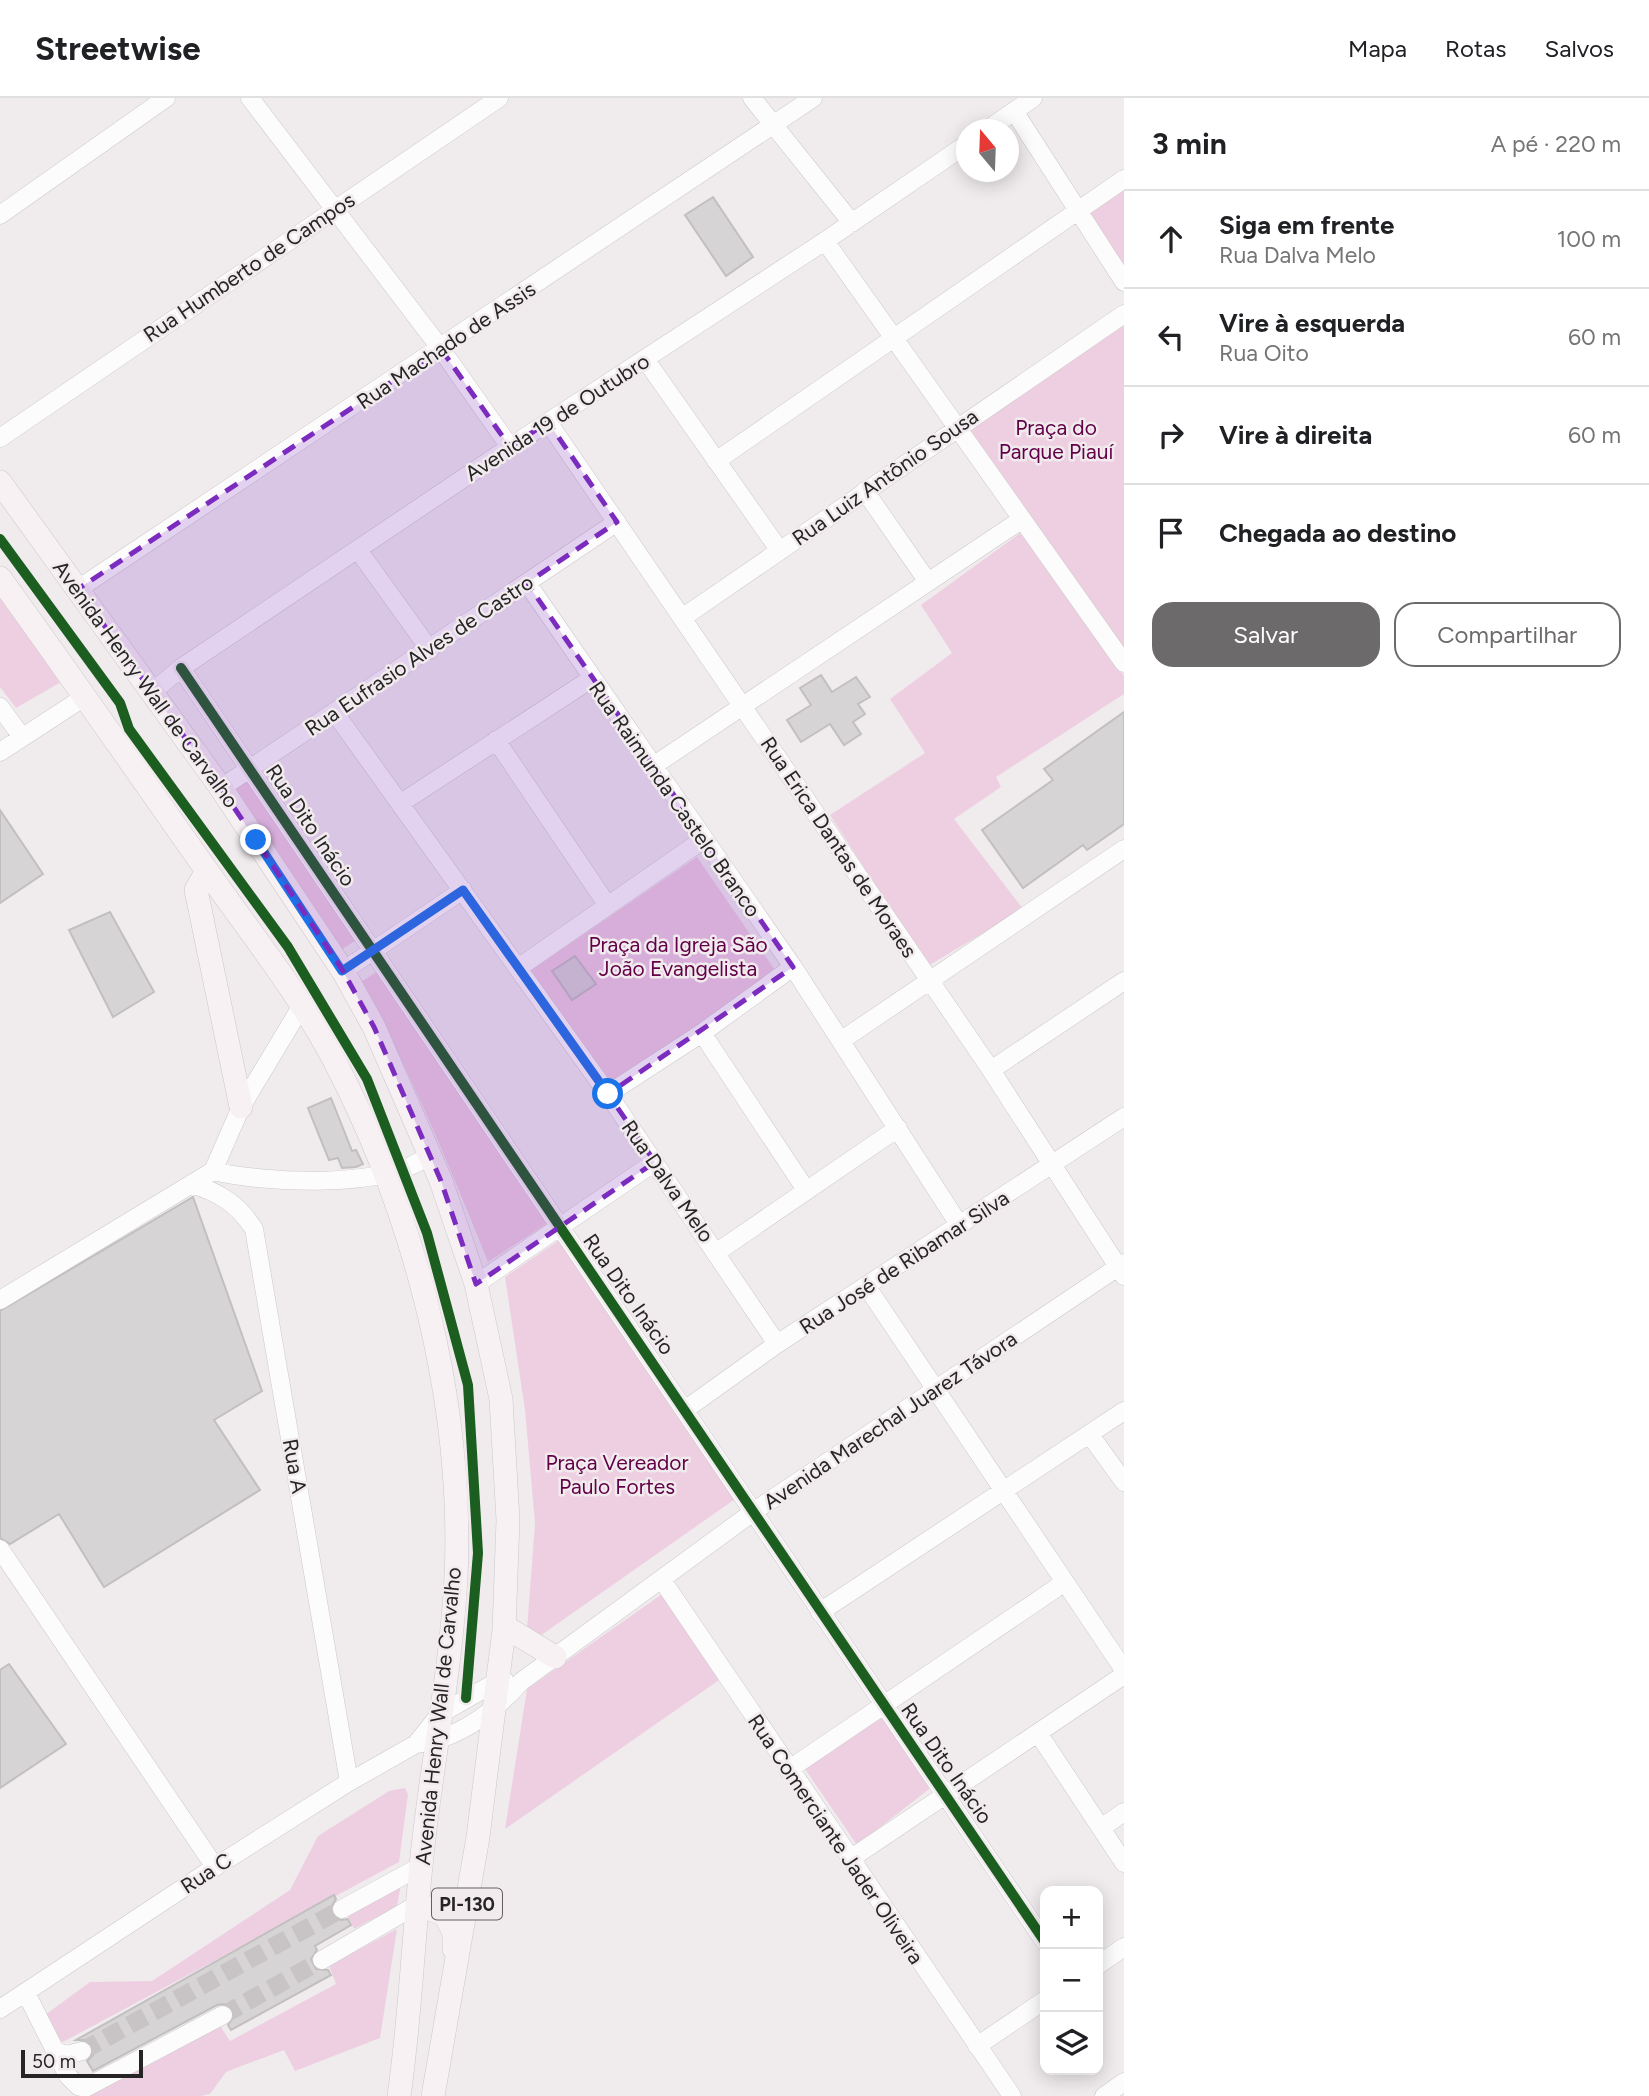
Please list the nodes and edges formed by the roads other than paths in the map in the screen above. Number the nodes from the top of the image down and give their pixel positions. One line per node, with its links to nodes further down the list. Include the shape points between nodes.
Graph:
1 (166, 98): 14 (street)
2 (250, 98): 12 (street)
3 (499, 98): 12 (street, Rua Humberto de Campos)
4 (752, 98): 9 (street)
5 (813, 98): 9 (street, Rua Machado de Assis)
6 (1033, 98): 7 (street)
7 (1014, 111): 8 (street); 13 (street)
8 (1003, 119)
9 (774, 125): 15 (street); 20 (street, Rua Machado de Assis)
10 (956, 152): 15 (street, Avenida 19 de Outubro)
11 (1124, 179): 13 (street)
12 (334, 209): 20 (street); 24 (street, Rua Humberto de Campos)
13 (1077, 212): 17 (street); 19 (street)
14 (0, 215)
15 (852, 223): 16 (street, Avenida 19 de Outubro)
16 (825, 241): 19 (street); 21 (street, Avenida 19 de Outubro)
17 (1124, 282)
18 (1124, 314): 23 (street, Rua Luiz Antônio Sousa)
19 (894, 338): 23 (street); 26 (street)
20 (441, 349): 25 (street); 36 (street, Rua Machado de Assis)
21 (645, 359): 22 (street, Avenida 19 de Outubro); 26 (street)
22 (548, 422): 25 (street, Avenida 19 de Outubro); 30 (street, Rua Erica Dantas de Moraes)
23 (956, 427): 28 (street, Rua Luiz Antônio Sousa); 29 (street)
24 (0, 438)
25 (510, 447): 31 (street, Avenida 19 de Outubro)
26 (716, 461): 32 (street)
27 (0, 482): 36 (main road, Avenida Henry Wall de Carvalho / PI-130)
28 (865, 491): 32 (street, Rua Luiz Antônio Sousa); 34 (street)
29 (1021, 520): 34 (street); 39 (street)
30 (617, 522): 35 (street, Rua Eufrasio Alves de Castro); 37 (street, Rua Erica Dantas de Moraes)
31 (358, 551): 38 (street); 40 (street, Avenida 19 de Outubro)
32 (780, 551): 37 (street, Rua Luiz Antônio Sousa)
33 (0, 578): 43 (main road, Avenida Henry Wall de Carvalho / PI-130)
34 (928, 582): 44 (street)
35 (527, 583): 38 (street, Rua Eufrasio Alves de Castro); 41 (street, Rua Raimunda Castelo Branco)
36 (78, 589): 42 (main road, Avenida Henry Wall de Carvalho / PI-130)
37 (682, 618): 44 (street, Rua Erica Dantas de Moraes)
38 (430, 650): 46 (street, Rua Eufrasio Alves de Castro)
39 (1124, 663)
40 (181, 668): 42 (street, Avenida 19 de Outubro); 51 (street, Rua Dito Inácio)
41 (591, 678): 48 (street); 50 (street, Rua Raimunda Castelo Branco)
42 (151, 693): 52 (main road, Avenida Henry Wall de Carvalho / PI-130)
43 (86, 696): 47 (street); 56 (main road, Avenida Henry Wall de Carvalho / PI-130)
44 (743, 706): 50 (street); 63 (street, Rua Erica Dantas de Moraes)
45 (0, 707): 47 (street)
46 (335, 713): 51 (street, Rua Eufrasio Alves de Castro); 53 (street, Rua Dalva Melo)
47 (22, 737): 49 (street)
48 (496, 740): 53 (street); 58 (street)
49 (0, 752)
50 (653, 766): 54 (street, Rua Raimunda Castelo Branco)
51 (249, 767): 52 (street, Rua Eufrasio Alves de Castro); 59 (street, Rua Dito Inácio)
52 (221, 788): 62 (main road, Avenida Henry Wall de Carvalho / PI-130)
53 (401, 803): 57 (street, Rua Dalva Melo)
54 (704, 839): 58 (street); 60 (street, Rua Raimunda Castelo Branco)
55 (1122, 855): 63 (street)
56 (207, 871): 65 (main road, Avenida Henry Wall de Carvalho / PI-130); 70 (main road, via 196,890)
57 (463, 890): 59 (street); 61 (street, Rua Dalva Melo)
58 (608, 906): 61 (street)
59 (372, 951): 62 (street); 81 (street, Rua Dito Inácio)
60 (793, 967): 66 (street); 67 (street, Rua Raimunda Castelo Branco)
61 (518, 968): 69 (street, Rua Dalva Melo)
62 (342, 971): 73 (main road, Avenida Henry Wall de Carvalho / PI-130, via 374,1027)
63 (931, 981): 67 (street); 68 (street, Rua Erica Dantas de Moraes)
64 (1124, 981): 68 (street)
65 (301, 1007): 70 (street); 77 (main road, Avenida Henry Wall de Carvalho / PI-130, via 333,1059)
66 (702, 1033): 69 (street); 79 (street)
67 (842, 1040): 72 (street, Rua Raimunda Castelo Branco)
68 (991, 1070): 75 (street, Rua Erica Dantas de Moraes)
69 (608, 1094): 74 (street, Rua Dalva Melo)
70 (241, 1107): 76 (street)
71 (1124, 1117): 75 (street, Rua José de Ribamar Silva)
72 (898, 1128): 79 (street); 80 (street, Rua Raimunda Castelo Branco)
73 (429, 1155): 77 (street); 84 (main road, Avenida Henry Wall de Carvalho / PI-130)
74 (655, 1163): 81 (street); 82 (street, Rua Dalva Melo)
75 (1052, 1167): 80 (street, Rua José de Ribamar Silva); 83 (street, Rua Erica Dantas de Moraes)
76 (213, 1171): 77 (street, via 244,1179 315,1181 351,1180); 78 (street)
77 (385, 1172): 106 (main road, Avenida Henry Wall de Carvalho / PI-130, via 442,1371 454,1481 456,1579)
78 (191, 1184): 86 (street); 110 (street, Rua A, via 243,1211 254,1229)
79 (806, 1189): 82 (street)
80 (960, 1226): 85 (street, Rua José de Ribamar Silva)
81 (560, 1227): 84 (street); 89 (street, Rua Dito Inácio)
82 (717, 1252): 87 (street, Rua Dalva Melo)
83 (1122, 1269): 88 (street, Avenida Marechal Juarez Távora)
84 (476, 1284): 99 (main road, Avenida Henry Wall de Carvalho / PI-130, via 502,1412 508,1520)
85 (867, 1287): 87 (street, Rua José de Ribamar Silva); 88 (street)
86 (0, 1300)
87 (777, 1344): 89 (street, Rua José de Ribamar Silva)
88 (933, 1389): 93 (street); 94 (street, Avenida Marechal Juarez Távora)
89 (686, 1409): 94 (street, Rua Dito Inácio)
90 (1124, 1411): 91 (street)
91 (1090, 1436): 92 (street); 93 (street)
92 (1124, 1482)
93 (1004, 1492): 97 (street); 98 (street)
94 (753, 1512): 96 (street, Avenida Marechal Juarez Távora); 98 (street, Rua Dito Inácio)
95 (0, 1549): 116 (street)
96 (662, 1580): 100 (street, Avenida Marechal Juarez Távora); 109 (street, Rua Comerciante Jader Oliveira)
97 (1065, 1582): 101 (street); 104 (street)
98 (820, 1612): 104 (street, Rua Dito Inácio)
99 (504, 1626): 100 (main road); 102 (main road, Avenida Henry Wall de Carvalho / PI-130)
100 (555, 1657): 103 (street, Avenida Marechal Juarez Távora)
101 (1124, 1673): 107 (street)
102 (498, 1681): 103 (street); 105 (main road, Avenida Henry Wall de Carvalho / PI-130); 106 (street)
103 (522, 1681): 105 (street, Avenida Marechal Juarez Távora)
104 (884, 1707): 109 (street); 111 (street, Rua Dito Inácio)
105 (495, 1711): 108 (street, Rua C); 124 (main road, Avenida Henry Wall de Carvalho / PI-130)
106 (440, 1714): 108 (main road, Avenida Henry Wall de Carvalho / PI-130)
107 (1038, 1733): 111 (street); 113 (street)
108 (426, 1743): 110 (street, Rua C); 117 (main road, Avenida Henry Wall de Carvalho / PI-130)
109 (788, 1770): 114 (street, Rua Comerciante Jader Oliveira)
110 (349, 1782): 116 (street, Rua C)
111 (947, 1794): 114 (street); 120 (street, Rua Dito Inácio)
112 (1124, 1812): 113 (street)
113 (1101, 1828): 115 (street)
114 (850, 1859): 129 (street, Rua Comerciante Jader Oliveira)
115 (1124, 1863)
116 (215, 1867): 125 (street, Rua C)
117 (421, 1867): 118 (main road, Avenida Henry Wall de Carvalho / PI-130); 119 (street)
118 (418, 1904): 122 (street); 124 (main road, via 445,1915 450,1922); 133 (main road, Avenida Henry Wall de Carvalho / PI-130)
119 (342, 1909)
120 (1040, 1934)
121 (1124, 1947): 123 (street)
122 (322, 1960)
123 (1103, 1962)
124 (453, 1987): 134 (main road, Avenida Henry Wall de Carvalho / PI-130)
125 (26, 1993): 127 (street, Rua C); 130 (street)
126 (1040, 2003): 129 (street)
127 (0, 2010)
128 (223, 2015): 130 (street, via 85,2088 68,2076)
129 (977, 2046): 135 (street, Rua Comerciante Jader Oliveira)
130 (55, 2050): 131 (street, via 67,2055)
131 (82, 2051)
132 (1124, 2082): 136 (street)
133 (399, 2096)
134 (433, 2096)
135 (1012, 2096)
136 (1104, 2096)

